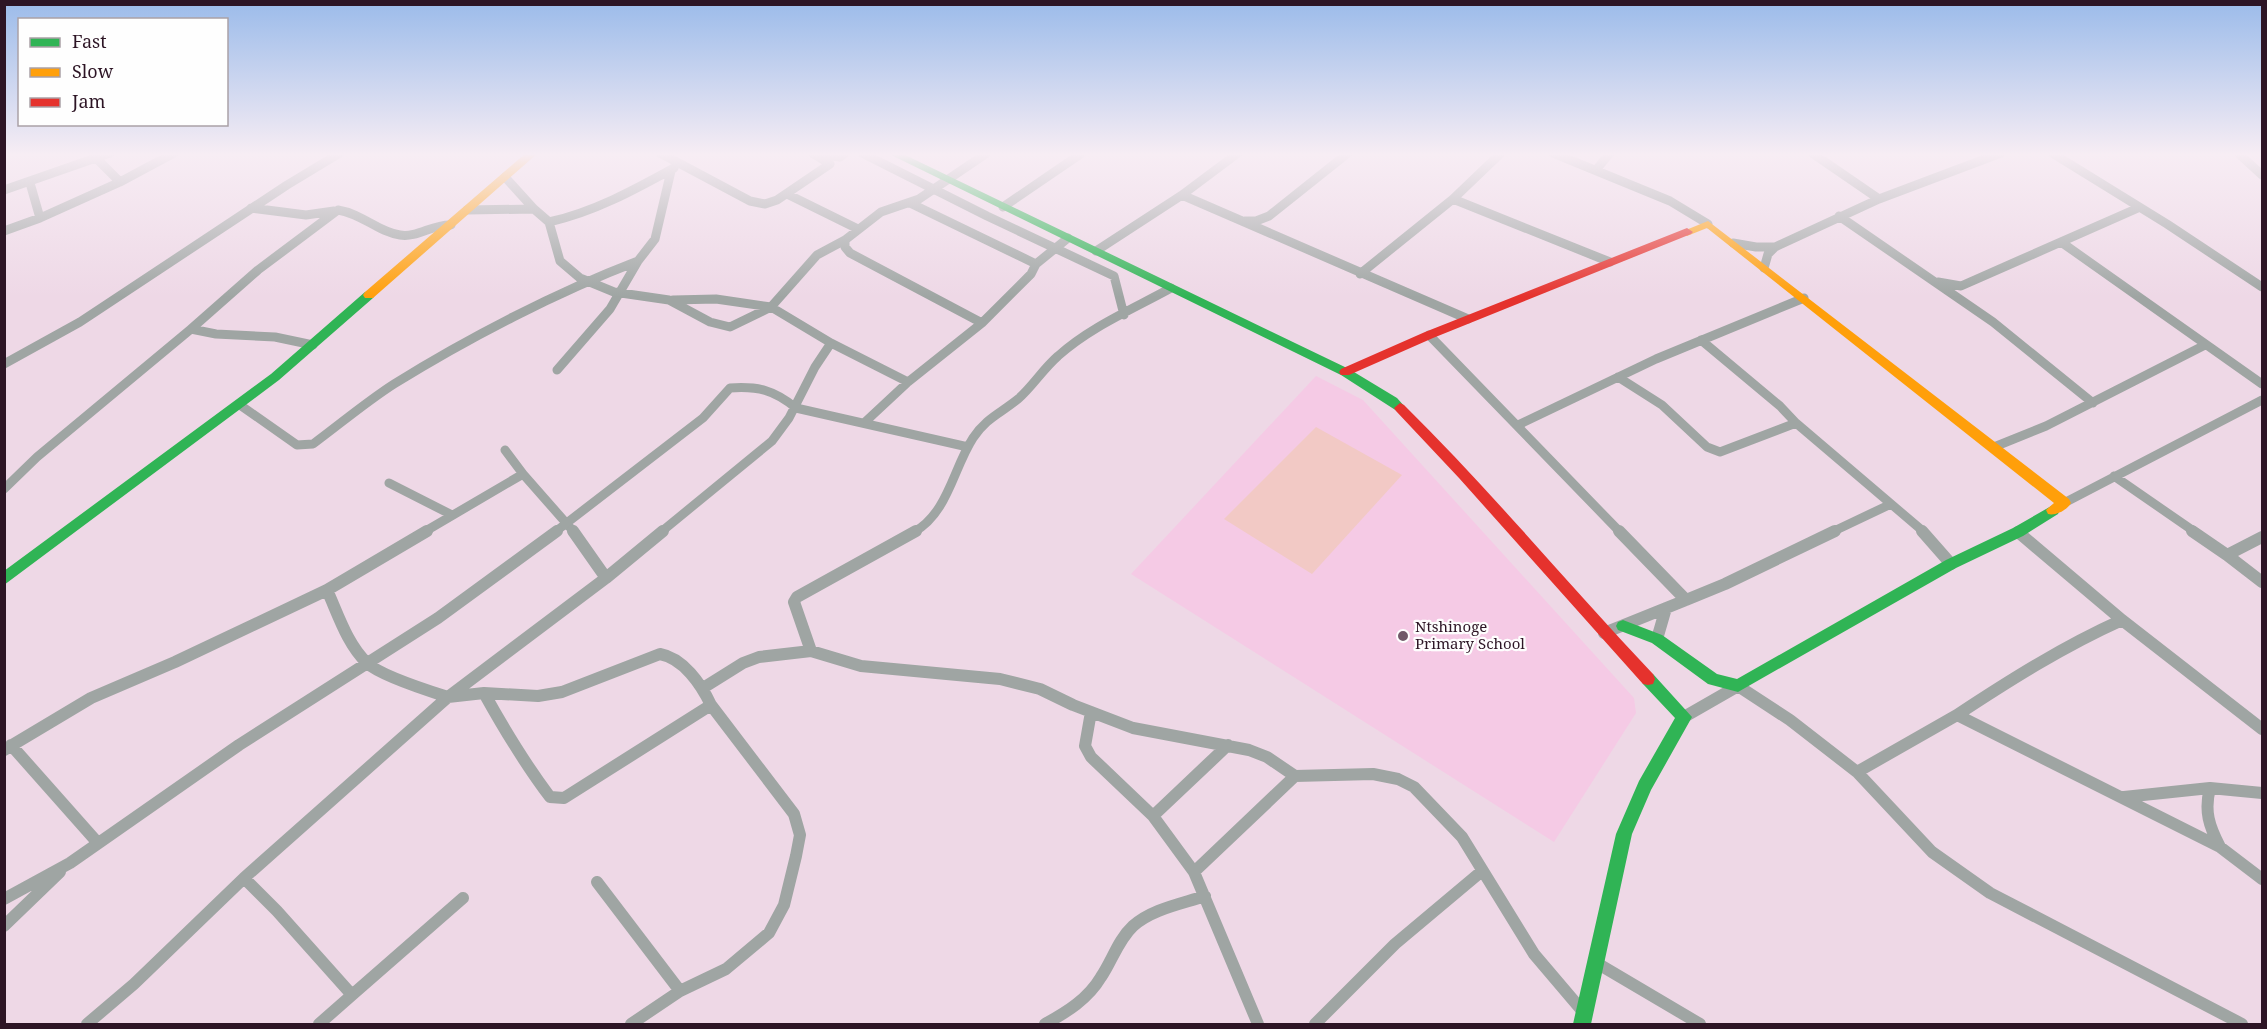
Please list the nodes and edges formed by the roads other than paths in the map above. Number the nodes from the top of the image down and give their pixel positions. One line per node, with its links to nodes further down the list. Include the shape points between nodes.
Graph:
1 (35, 201): 31 (street)
2 (78, 201): 31 (street)
3 (263, 201): 25 (street)
4 (477, 201): 29 (street)
5 (527, 201): 27 (street)
6 (609, 201): 33 (street)
7 (664, 201): 45 (street, via 655,239)
8 (750, 201): 9 (street)
9 (772, 201)
10 (802, 201): 36 (street)
11 (913, 201): 23 (street)
12 (959, 201): 43 (street)
13 (991, 201): 24 (street)
14 (1012, 201): 24 (street)
15 (1173, 201): 44 (street)
16 (1196, 201): 32 (street)
17 (1288, 201): 32 (street, via 1269,216)
18 (1450, 201): 50 (street)
19 (1458, 201): 46 (street)
20 (1670, 201): 34 (street)
21 (1874, 201): 30 (street)
22 (2127, 201): 26 (street)
23 (910, 203): 36 (street, via 881,212); 47 (street)
24 (1003, 207): 38 (street)
25 (251, 208): 28 (street, via 306,215); 67 (street, via 74,326)
26 (2138, 208): 40 (street); 52 (street)
27 (534, 209): 29 (street); 33 (street)
28 (338, 210): 35 (street, via 361,214 396,234 413,234 436,224); 61 (street, via 258,270)
29 (467, 210): 35 (street)
30 (1839, 216): 42 (street); 49 (street)
31 (40, 218): 37 (street)
32 (1241, 221): 50 (street)
33 (549, 222): 51 (street, via 560,261)
34 (1708, 224): 41 (street); 46 (street)
35 (451, 225): 65 (street)
36 (856, 228): 39 (street)
37 (4, 231)
38 (1068, 238): 43 (street); 44 (street)
39 (845, 240): 57 (street, via 817,255); 60 (street, via 850,253)
40 (2061, 242): 49 (street, via 1960,286 1945,285); 66 (street)
41 (1733, 243): 42 (street); 48 (street)
42 (1775, 247): 48 (street)
43 (1057, 248): 47 (street); 58 (street, via 1114,276)
44 (1096, 251): 53 (street)
45 (638, 261): 51 (street); 54 (street)
46 (1610, 262): 59 (street)
47 (1036, 264): 60 (street)
48 (1764, 268): 55 (street)
49 (1919, 273): 74 (street, via 1993,322)
50 (1360, 274): 59 (street)
51 (586, 281): 54 (street); 75 (street, via 393,385 313,444 297,445)
52 (2262, 287)
53 (1171, 288): 58 (street); 69 (street)
54 (620, 294): 56 (street); 68 (street)
55 (1804, 298): 63 (street); 81 (street)
56 (670, 300): 57 (street, via 716,299); 57 (street, via 724,327)
57 (771, 307): 64 (street)
58 (1124, 315): 80 (street, via 1085,335 1058,356 1017,400 981,426)
59 (1468, 319): 62 (street)
60 (982, 323): 71 (street)
61 (191, 329): 65 (street); 86 (street)
62 (1429, 335): 69 (street); 79 (street)
63 (1701, 340): 70 (street); 78 (street)
64 (831, 343): 71 (street); 76 (street, via 813,368)
65 (313, 345): 75 (street)
66 (2205, 345): 72 (street); 74 (street)
67 (4, 364)
68 (557, 370)
69 (1345, 372): 103 (street, via 1393,401 1443,450)
70 (1618, 377): 78 (street, via 1662,405 1707,447 1720,452); 79 (street)
71 (908, 382): 77 (street)
72 (2262, 384)
73 (2262, 400): 84 (street)
74 (2093, 403): 81 (street)
75 (240, 405): 96 (street)
76 (796, 408): 77 (street); 90 (street, via 761,385 730,388 703,418); 95 (street, via 772,441)
77 (864, 423): 80 (street)
78 (1796, 423): 88 (street)
79 (1518, 425): 99 (street)
80 (968, 447): 105 (street, via 927,525 797,597 794,602)
81 (1994, 447): 87 (street)
82 (505, 450): 83 (street)
83 (523, 474): 89 (street); 90 (street)
84 (2114, 476): 87 (street); 93 (street)
85 (389, 483): 89 (street)
86 (4, 489)
87 (2064, 503): 91 (street)
88 (1891, 504): 94 (street, via 1928,536); 99 (street)
89 (452, 515): 98 (street)
90 (567, 523): 95 (street); 106 (street)
91 (2018, 532): 94 (street); 101 (street)
92 (2262, 537): 93 (street)
93 (2227, 555): 97 (street)
94 (1951, 564): 107 (street)
95 (606, 578): 110 (street)
96 (4, 579)
97 (2262, 582)
98 (327, 590): 106 (street, via 350,640); 117 (street, via 91,698)
99 (1686, 600): 100 (street)
100 (1666, 608): 102 (street); 104 (street)
101 (2122, 620): 113 (street, via 2012,679); 115 (street)
102 (1623, 626): 103 (street); 104 (street)
103 (1604, 633): 114 (street)
104 (1657, 639): 107 (street, via 1713,679)
105 (811, 651): 108 (street, via 759,657); 112 (street, via 861,666 1000,679 1040,689)
106 (368, 664): 110 (street, via 413,686); 124 (street, via 239,745)
107 (1738, 686): 114 (street); 118 (street)
108 (703, 688): 109 (street, via 673,656 660,654 562,692 530,696); 111 (street)
109 (484, 693): 110 (street); 111 (street, via 534,776 550,797 557,799)
110 (448, 697): 129 (street)
111 (711, 705): 137 (street, via 794,814 800,835 784,905 769,933 726,969)
112 (1091, 712): 116 (street, via 1133,729); 123 (street, via 1084,746)
113 (1957, 715): 118 (street); 122 (street)
114 (1684, 717): 136 (street, via 1645,786 1624,834)
115 (2262, 729)
116 (1228, 745): 119 (street, via 1267,757); 123 (street)
117 (8, 747): 124 (street)
118 (1857, 772): 147 (street, via 1932,852 1958,873)
119 (1295, 776): 127 (street, via 1373,774 1414,787 1462,837); 128 (street)
120 (2210, 788): 121 (street); 122 (street); 125 (street, via 2206,816)
121 (2262, 793)
122 (2123, 797): 125 (street)
123 (1153, 816): 128 (street)
124 (97, 842): 126 (street)
125 (2220, 847): 130 (street)
126 (70, 862): 134 (street); 135 (street)
127 (1482, 871): 139 (street, via 1534,954); 145 (street, via 1390,948)
128 (1194, 872): 132 (street)
129 (244, 878): 138 (street); 140 (street)
130 (2262, 879)
131 (597, 882): 137 (street)
132 (1205, 896): 143 (street, via 1146,917 1134,926 1096,985 1068,1011); 144 (street)
133 (463, 898): 138 (street)
134 (4, 899)
135 (4, 926)
136 (1595, 962): 139 (street); 146 (street)
137 (680, 991): 142 (street)
138 (352, 995): 141 (street)
139 (1583, 1019)
140 (87, 1024)
141 (319, 1024)
142 (631, 1024)
143 (1045, 1024)
144 (1258, 1024)
145 (1316, 1024)
146 (1700, 1024)
147 (2242, 1024)

